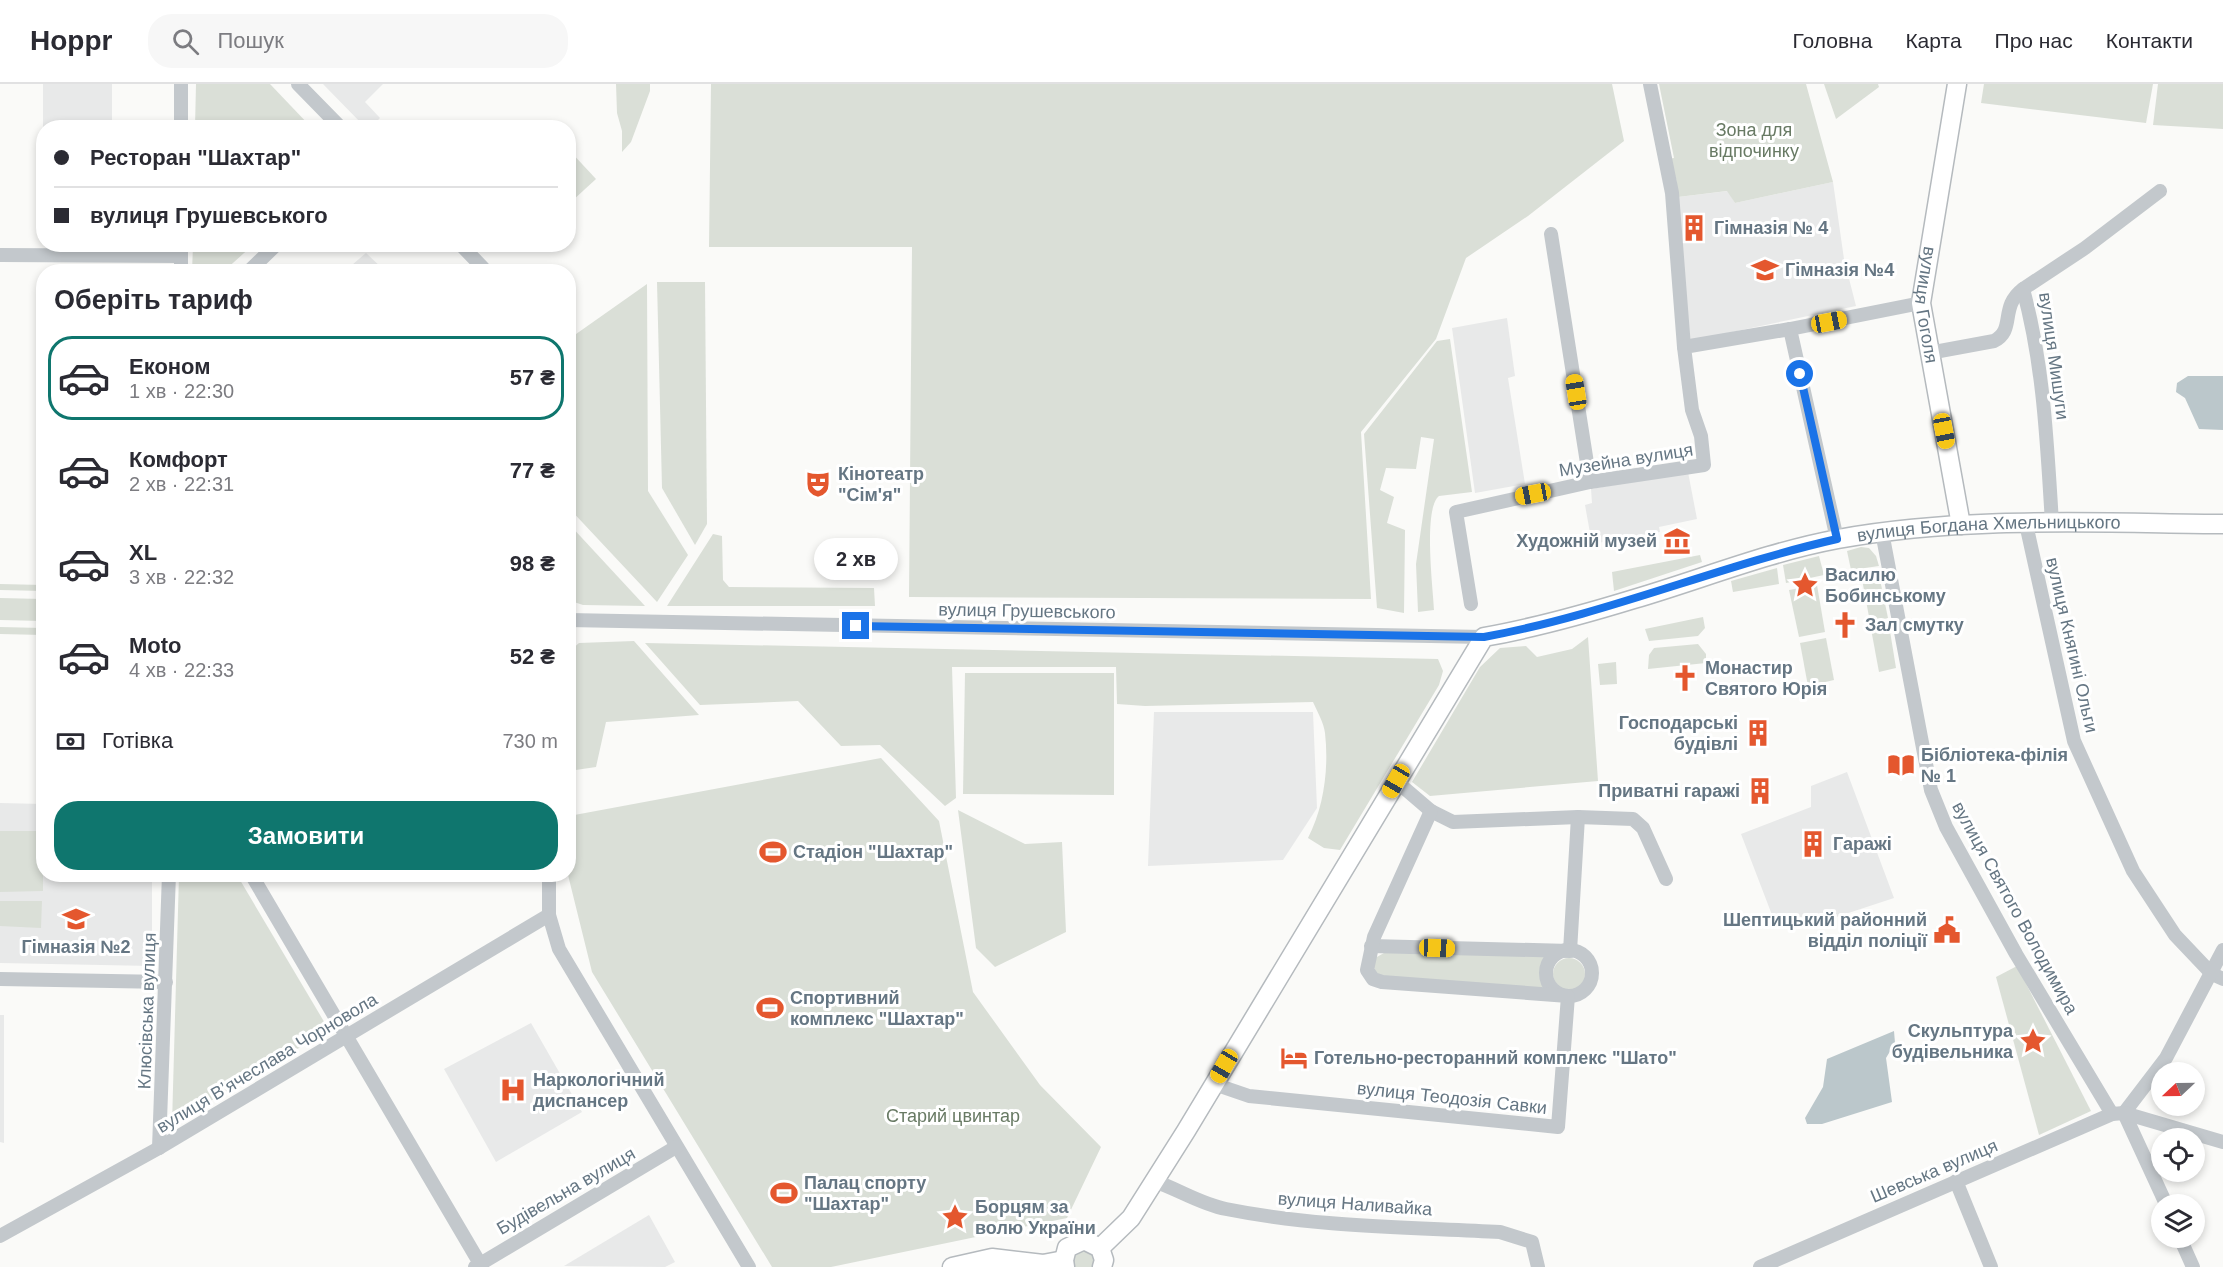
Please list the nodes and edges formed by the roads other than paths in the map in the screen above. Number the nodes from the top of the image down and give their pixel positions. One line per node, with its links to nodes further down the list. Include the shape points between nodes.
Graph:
1 (181, 84): 5 (street)
2 (298, 84): 6 (street)
3 (1650, 84): 18 (street, Музейна вулиця, via 1672,194)
4 (1957, 84): 16 (main road, вулиця Гоголя)
5 (181, 120)
6 (333, 120)
7 (2160, 191): 15 (street, вулиця Мишуги)
8 (1551, 234): 20 (street)
9 (109, 252): 12 (street)
10 (269, 252): 13 (street)
11 (468, 252): 14 (street)
12 (0, 255)
13 (256, 264)
14 (479, 264)
15 (2023, 289): 19 (street, via 2012,297 2003,337); 22 (street, вулиця Мишуги, via 2042,377)
16 (1921, 303): 17 (street); 19 (main road, вулиця Гоголя)
17 (1790, 329): 18 (street); 26 (street)
18 (1684, 347): 20 (street, Музейна вулиця, via 1704,465)
19 (1929, 353): 24 (main road, вулиця Гоголя)
20 (1590, 482): 27 (street, Музейна вулиця, via 1456,512)
21 (2026, 524): 22 (main road, вулиця Богдана Хмельницького); 24 (main road, вулиця Богдана Хмельницького); 41 (street, вулиця Княгині Ольги, via 2074,741 2133,871 2175,935)
22 (2052, 524): 23 (main road, вулиця Богдана Хмельницького)
23 (2223, 524)
24 (1961, 525): 25 (main road, вулиця Богдана Хмельницького)
25 (1882, 532): 26 (main road, вулиця Богдана Хмельницького); 47 (street, вулиця Святого Володимира, via 1931,790 1946,827 2016,954)
26 (1837, 539): 29 (main road, вулиця Богдана Хмельницького, via 1775,553 1524,630)
27 (1471, 604)
28 (576, 620): 29 (street, вулиця Грушевського)
29 (1484, 637): 30 (main road)
30 (1396, 781): 31 (street); 46 (main road)
31 (1431, 811): 32 (street, via 1453,822); 38 (street)
32 (1578, 817): 33 (street, via 1633,819 1643,828); 40 (street)
33 (1666, 879)
34 (169, 882): 43 (street, Клюсівська вулиця)
35 (256, 882): 45 (street)
36 (549, 882): 37 (street)
37 (549, 915): 45 (street, вулиця Вʼячеслава Чорновола); 50 (street, via 559,949)
38 (1371, 946): 40 (street); 44 (street, via 1367,970 1373,979 1382,982)
39 (2223, 950): 41 (street)
40 (1570, 951): 44 (street, via 1587,960 1591,978 1582,992); 44 (street, via 1553,957 1546,972 1552,989)
41 (2218, 977): 47 (street, via 2166,1058)
42 (0, 979): 43 (street)
43 (166, 982): 49 (street, Клюсівська вулиця)
44 (1568, 996): 46 (street, вулиця Теодозія Савки, via 1558,1127 1249,1096)
45 (346, 1036): 49 (street, вулиця Вʼячеслава Чорновола); 58 (street)
46 (1214, 1084): 51 (main road)
47 (2118, 1114): 48 (street); 52 (street, Шевська вулиця); 53 (street, вулиця Святого Володимира)
48 (2223, 1142)
49 (159, 1148): 54 (street, вулиця Вʼячеслава Чорновола)
50 (676, 1148): 58 (street, Будівельна вулиця); 60 (street)
51 (1154, 1181): 55 (main road, via 1131,1218); 63 (street, вулиця Наливайка, via 1225,1209 1292,1219 1500,1232 1532,1242)
52 (1956, 1181): 64 (street, Шевська вулиця); 65 (street)
53 (2161, 1194)
54 (0, 1236)
55 (1100, 1248): 57 (main road, via 1090,1241 1077,1241 1067,1248); 62 (main road)
56 (2184, 1248): 66 (street)
57 (1064, 1264): 59 (main road)
58 (479, 1266)
59 (1043, 1266): 61 (main road, via 992,1258)
60 (749, 1267)
61 (952, 1267)
62 (1102, 1267)
63 (1538, 1267)
64 (1760, 1267)
65 (1991, 1267)
66 (2193, 1267)

